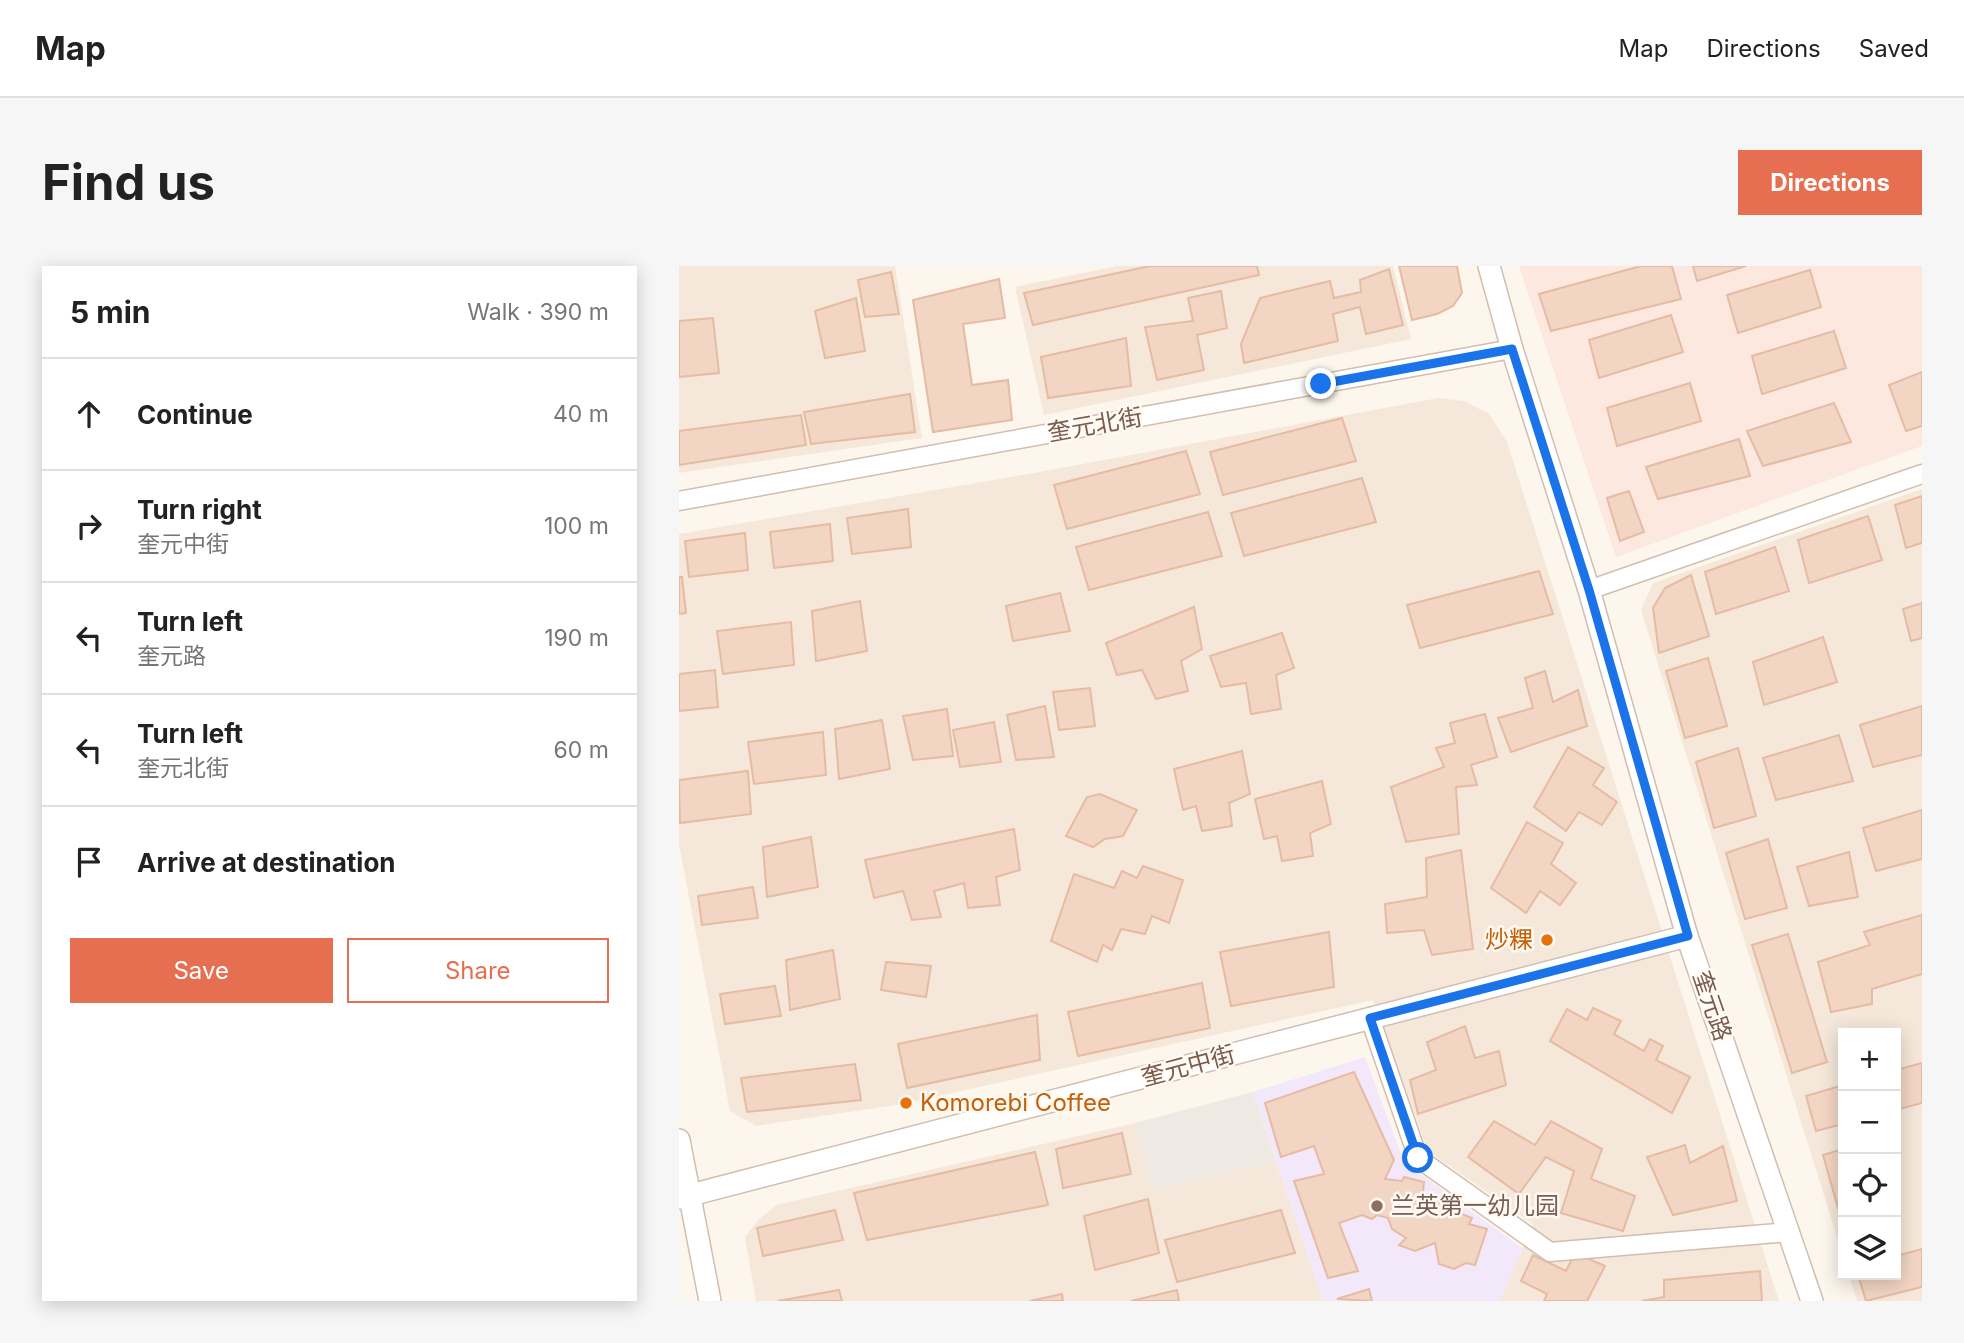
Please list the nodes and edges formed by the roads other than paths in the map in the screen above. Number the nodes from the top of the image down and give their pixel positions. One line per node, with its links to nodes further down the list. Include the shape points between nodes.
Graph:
1 (1489, 266): 2 (street, 奎元路)
2 (1512, 349): 4 (street, 奎元北街); 5 (street, 奎元路)
3 (1922, 474): 5 (street)
4 (679, 501)
5 (1589, 590): 6 (street, 奎元路)
6 (1688, 936): 7 (street, 奎元中街); 10 (street, 奎元路)
7 (1370, 1018): 9 (street, 奎元中街); 10 (street, via 1418,1158 1550,1252)
8 (679, 1140): 9 (street)
9 (684, 1197): 11 (street)
10 (1789, 1232): 12 (street, 奎元路)
11 (710, 1301)
12 (1812, 1301)

